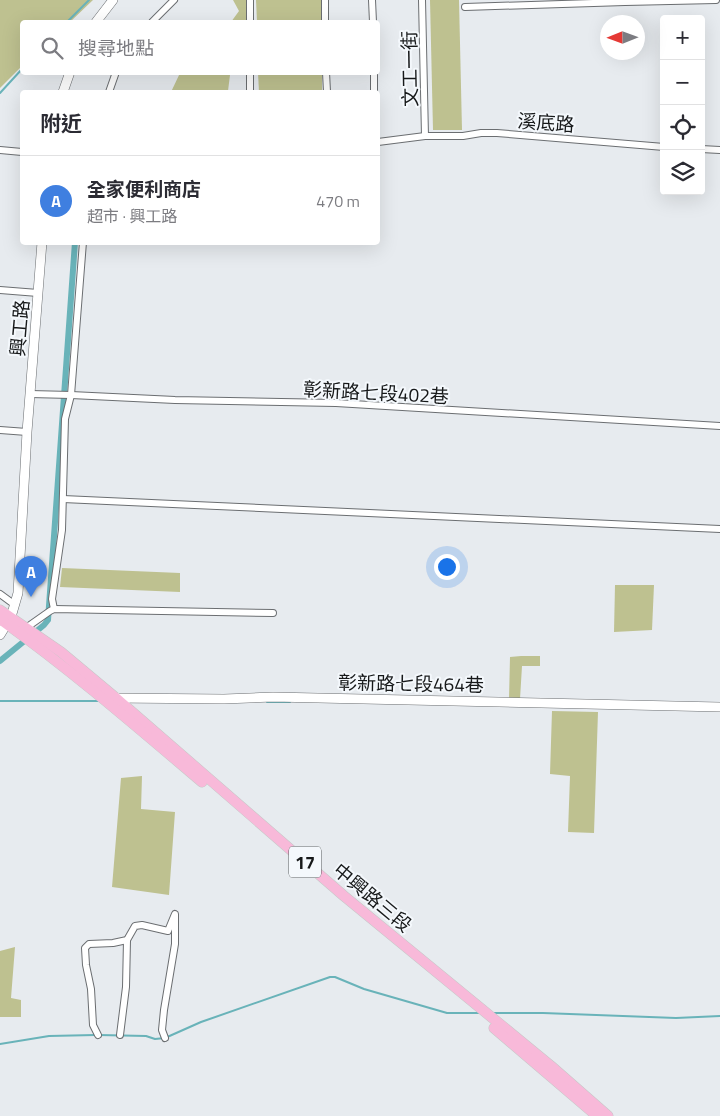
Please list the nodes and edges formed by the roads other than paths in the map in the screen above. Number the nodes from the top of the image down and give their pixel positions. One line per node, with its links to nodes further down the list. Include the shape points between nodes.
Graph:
1 (113, 0): 10 (street)
2 (174, 0): 11 (street)
3 (250, 0): 12 (street)
4 (325, 0): 13 (street)
5 (372, 0): 14 (street)
6 (422, 0): 25 (street, 文工一街)
7 (716, 0): 8 (street)
8 (625, 1): 9 (street)
9 (466, 7)
10 (98, 20)
11 (154, 20)
12 (250, 20)
13 (325, 20)
14 (373, 20)
15 (69, 75): 20 (street)
16 (115, 75): 21 (street)
17 (250, 75): 22 (street)
18 (326, 75): 23 (street)
19 (374, 75): 24 (street)
20 (64, 90)
21 (110, 90)
22 (250, 90)
23 (327, 90)
24 (374, 90)
25 (425, 136): 26 (street, 溪底路); 27 (street, 溪底路, via 497,133)
26 (380, 142)
27 (660, 147)
28 (705, 149): 30 (street)
29 (0, 150): 31 (street)
30 (720, 150)
31 (20, 152)
32 (42, 245): 35 (street, 興工路)
33 (83, 245): 37 (street)
34 (0, 290): 35 (street)
35 (38, 293): 36 (street, 興工路)
36 (30, 394): 37 (street, 彰新路七段402巷); 40 (street, 興工路)
37 (72, 395): 38 (street, 彰新路七段402巷, via 336,403); 41 (street, via 65,419)
38 (720, 426)
39 (0, 430): 40 (street)
40 (27, 432): 44 (street, 興工路, via 19,586)
41 (63, 499): 42 (street); 46 (street)
42 (720, 529)
43 (0, 594): 44 (street)
44 (15, 605): 48 (street, 興工路)
45 (0, 610): 48 (main road, 中興路三段 / 17)
46 (52, 610): 47 (street); 49 (street)
47 (273, 613)
48 (6, 620): 49 (main road, 中興路三段 / 17); 50 (street, 興工路)
49 (26, 628): 51 (main road, 中興路三段 / 17); 52 (main road, 中興路三段 / 17, via 61,652)
50 (0, 634)
51 (102, 698): 52 (street, 彰新路七段464巷); 58 (main road, 中興路三段 / 17)
52 (116, 698): 53 (street, 彰新路七段464巷, via 292,697); 59 (main road, 中興路三段 / 17, via 351,902)
53 (720, 707)
54 (127, 940): 55 (street, via 89,944 85,948 93,1025); 56 (street); 57 (street, via 135,926 168,931 175,914 175,944 162,1030)
55 (98, 1035)
56 (120, 1035)
57 (165, 1038)
58 (597, 1116)
59 (608, 1116)

